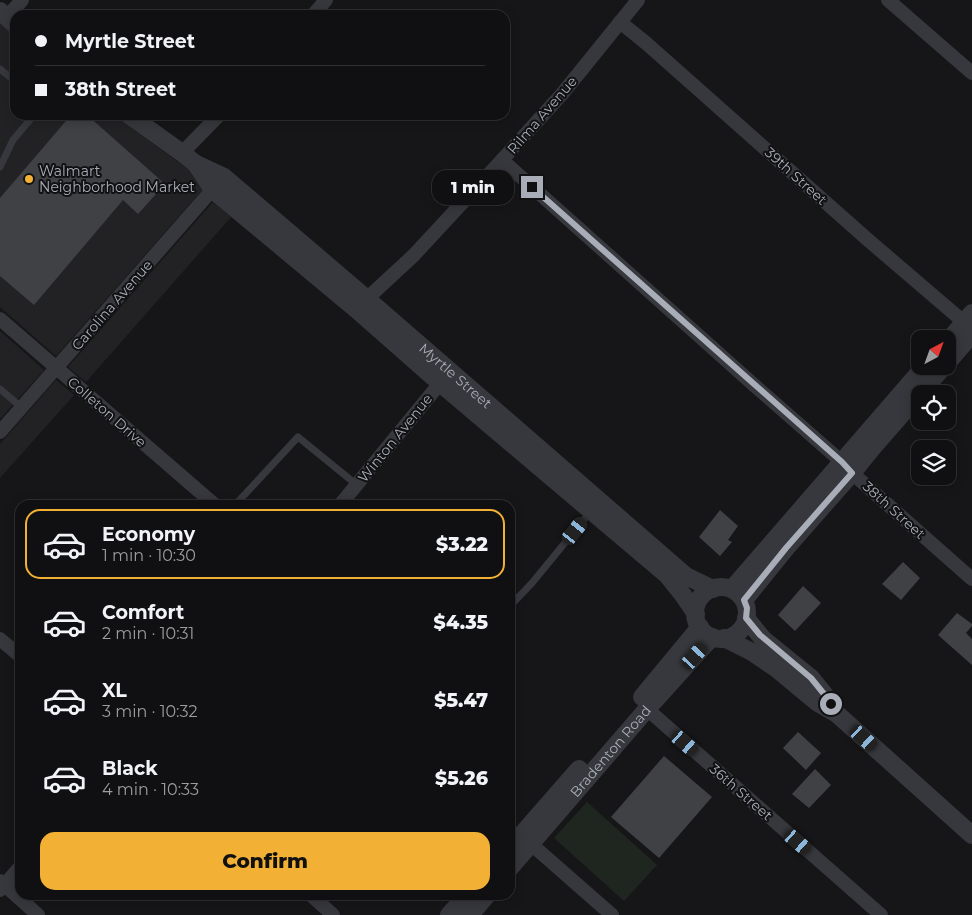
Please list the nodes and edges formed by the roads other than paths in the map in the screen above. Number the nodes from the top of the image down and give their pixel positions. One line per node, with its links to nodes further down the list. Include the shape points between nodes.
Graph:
1 (22, 0): 5 (street)
2 (326, 0): 6 (street)
3 (638, 0): 7 (street, Rilma Avenue)
4 (888, 0): 9 (street)
5 (13, 10)
6 (317, 10)
7 (620, 22): 15 (street, Rilma Avenue, via 562,94); 20 (street, 39th Street, via 867,239)
8 (0, 69): 10 (lane)
9 (972, 73)
10 (10, 77)
11 (30, 120): 16 (lane, via 13,140)
12 (136, 120): 14 (street, Myrtle Street)
13 (216, 120): 14 (street)
14 (189, 158): 17 (street, Myrtle Street)
15 (502, 160): 18 (street, Rilma Avenue, via 414,255); 30 (street, 38th Street)
16 (0, 167)
17 (218, 183): 18 (street, Myrtle Street); 23 (street, Carolina Avenue)
18 (361, 304): 26 (street, Myrtle Street)
19 (0, 319): 23 (street, Colleton Drive)
20 (970, 324): 21 (street); 22 (street)
21 (956, 335)
22 (956, 348)
23 (56, 368): 28 (street, Carolina Avenue); 32 (street, Colleton Drive)
24 (918, 375): 30 (street, Bradenton Road)
25 (936, 375): 30 (street, Bradenton Road, via 873,447)
26 (445, 377): 31 (street, Winton Avenue); 35 (street, Myrtle Street); 37 (street, Myrtle Street, via 686,576)
27 (0, 390): 28 (lane)
28 (21, 408): 29 (street, Carolina Avenue)
29 (0, 432)
30 (847, 467): 36 (street, 38th Street); 39 (street, Bradenton Road)
31 (357, 485): 33 (lane, via 298,437); 34 (street, Winton Avenue)
32 (209, 500)
33 (240, 500)
34 (344, 500)
35 (591, 511): 38 (lane); 40 (street, Myrtle Street, via 667,575)
36 (972, 580)
37 (713, 589): 39 (street, via 724,587); 40 (street, Bradenton Road, via 701,596 697,603)
38 (515, 601)
39 (741, 603): 40 (street, Bradenton Road, via 745,623 735,635); 44 (street, Myrtle Street, via 763,638 811,678)
40 (708, 629): 43 (street, Bradenton Road); 44 (street, Myrtle Street, via 749,650 818,703); 46 (street, Bradenton Road, via 639,701)
41 (0, 639): 42 (street)
42 (15, 652)
43 (647, 709): 47 (street, Bradenton Road); 61 (street, 36th Street)
44 (838, 714): 45 (street, Myrtle Street)
45 (972, 835)
46 (515, 842)
47 (531, 844): 48 (street, Bradenton Road); 60 (street)
48 (515, 862)
49 (15, 872): 50 (street)
50 (1, 885): 51 (street)
51 (15, 896)
52 (20, 900): 56 (street)
53 (316, 900): 57 (street)
54 (462, 900): 58 (street)
55 (483, 900): 59 (street)
56 (38, 915)
57 (333, 915)
58 (449, 915)
59 (470, 915)
60 (612, 915)
61 (881, 915)

